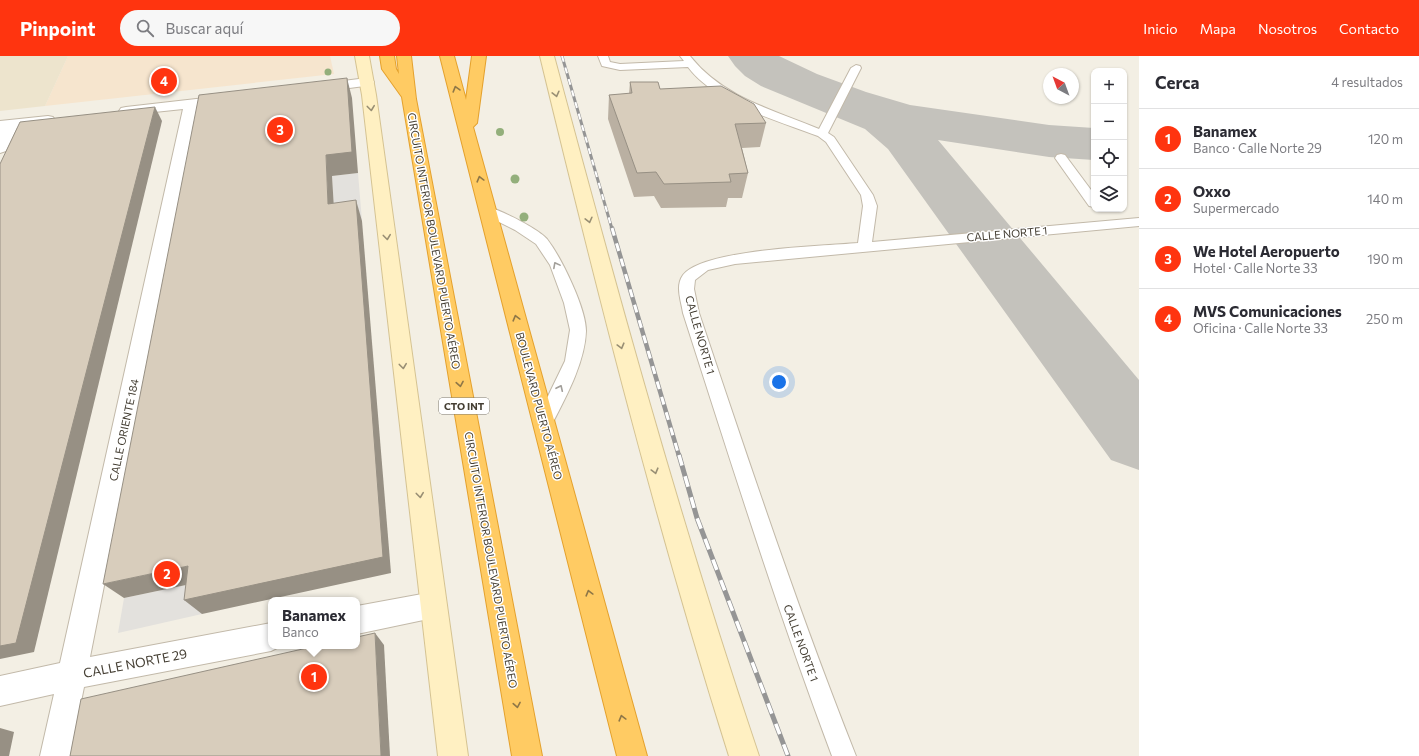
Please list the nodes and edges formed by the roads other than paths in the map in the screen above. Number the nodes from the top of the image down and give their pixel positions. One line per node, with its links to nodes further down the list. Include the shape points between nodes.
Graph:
1 (362, 56): 10 (main road)
2 (387, 56): 12 (highway, via 390,69)
3 (404, 56): 12 (highway, CIRCUITO INTERIOR BOULEVARD PUERTO AÉREO / CTO INT)
4 (447, 56): 19 (highway, BOULEVARD PUERTO AÉREO, one-way to 4)
5 (479, 56): 19 (highway)
6 (547, 56): 38 (main road, one-way to 38, via 664,502)
7 (603, 56): 8 (lane, via 606,64 620,67)
8 (688, 60): 18 (lane, via 711,82 744,102)
9 (856, 68): 18 (lane)
10 (367, 82): 11 (street); 29 (main road, one-way to 29)
11 (307, 89)
12 (409, 99): 36 (highway, CIRCUITO INTERIOR BOULEVARD PUERTO AÉREO / CTO INT, one-way to 36)
13 (215, 100): 14 (street)
14 (192, 103): 15 (street); 32 (street, CALLE ORIENTE 184)
15 (113, 112)
16 (58, 119): 17 (street)
17 (6, 125): 20 (street)
18 (822, 134): 27 (lane, via 836,147 867,195 870,206)
19 (469, 141): 23 (highway, BOULEVARD PUERTO AÉREO, one-way to 19)
20 (0, 148)
21 (1061, 158): 22 (lane)
22 (1091, 199)
23 (488, 210): 28 (highway, BOULEVARD PUERTO AÉREO, one-way to 23); 28 (lane, one-way to 23, via 573,361 578,330 572,303 557,264 541,241)
24 (1100, 212): 26 (lane)
25 (1139, 222): 26 (lane, CALLE NORTE 1)
26 (1110, 224): 27 (lane, CALLE NORTE 1)
27 (866, 246): 39 (lane, CALLE NORTE 1, via 716,261 702,267 691,276 686,285 691,313 781,588)
28 (544, 423): 37 (highway, BOULEVARD PUERTO AÉREO, one-way to 28)
29 (433, 605): 30 (street); 35 (main road)
30 (360, 619)
31 (268, 638): 32 (street, CALLE NORTE 29)
32 (73, 675): 33 (street, CALLE NORTE 29); 34 (street, CALLE ORIENTE 184)
33 (0, 691)
34 (55, 756)
35 (453, 756)
36 (527, 756)
37 (632, 756)
38 (744, 756)
39 (844, 756)

